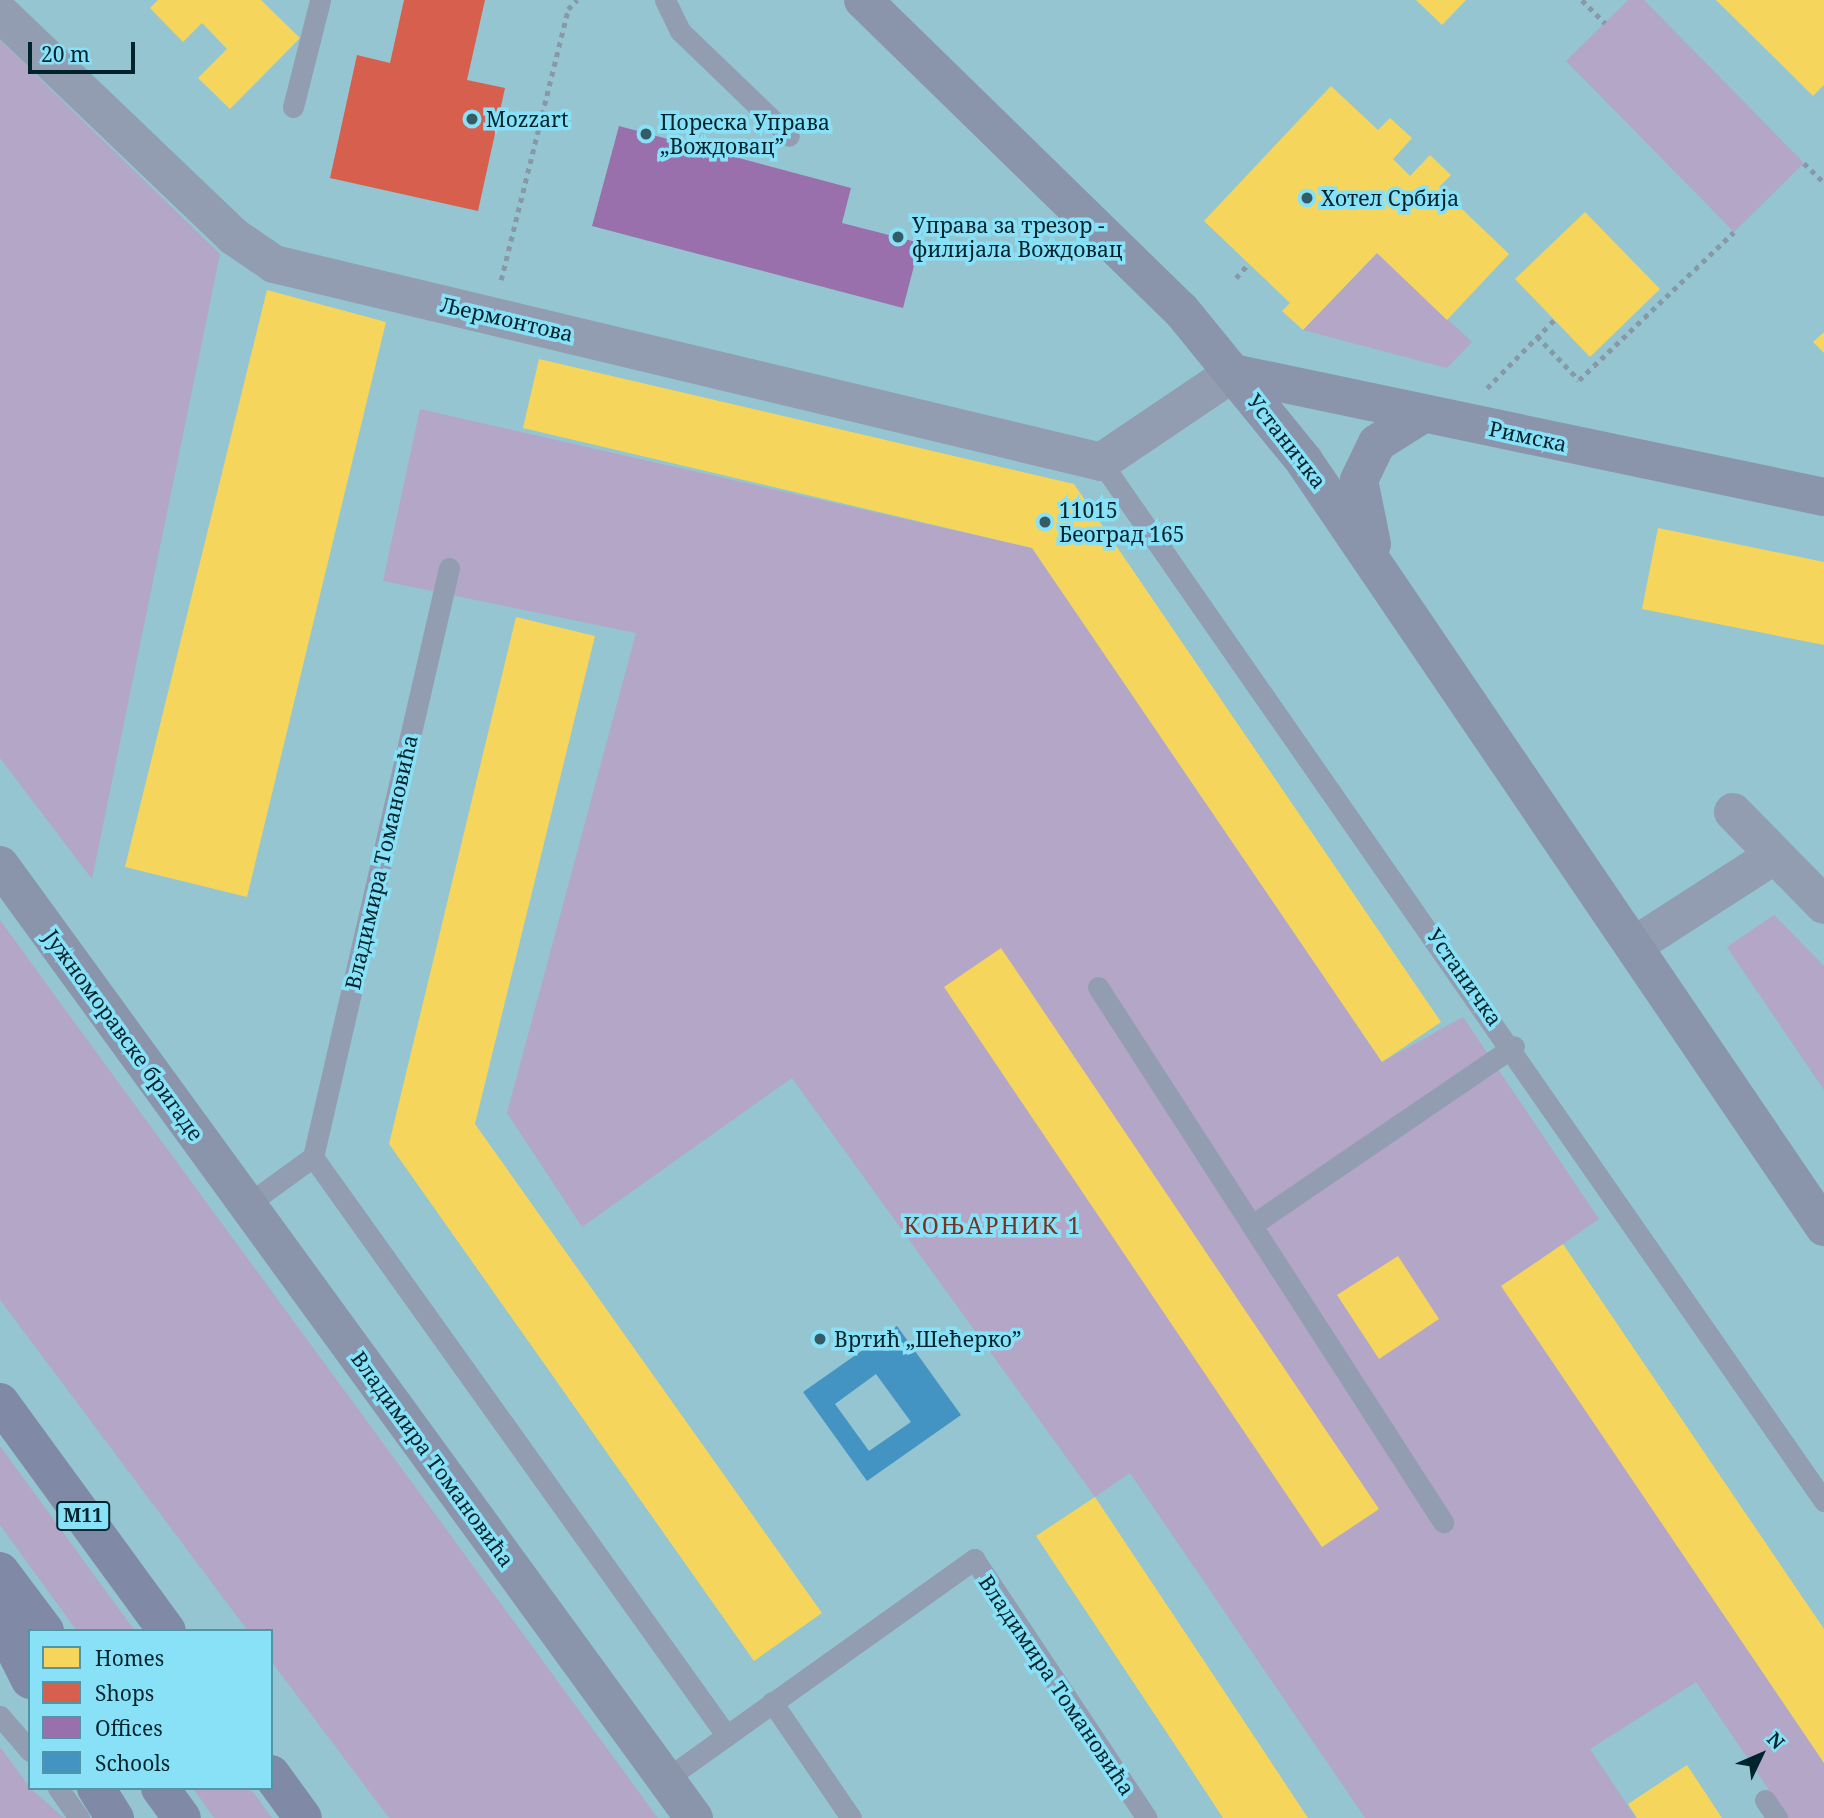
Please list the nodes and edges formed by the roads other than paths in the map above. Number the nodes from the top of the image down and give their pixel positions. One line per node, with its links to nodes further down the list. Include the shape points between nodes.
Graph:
1 (320, 0): 5 (lane)
2 (665, 0): 6 (lane, via 680,31)
3 (863, 0): 7 (street, Устаничка, via 1116,244)
4 (0, 13): 9 (street, Љермонтова, via 261,258)
5 (293, 107)
6 (789, 136)
7 (1233, 373): 8 (street, Римска); 9 (street); 11 (street, Устаничка)
8 (1423, 414): 10 (street, Римска); 11 (street, via 1377,443 1359,480)
9 (1101, 462): 19 (lane, Устаничка)
10 (1824, 497)
11 (1379, 566): 17 (street, Устаничка)
12 (449, 568): 20 (lane, Владимира Томановића)
13 (1733, 812): 14 (street)
14 (1773, 856): 16 (street); 17 (street)
15 (0, 865): 21 (street, Јужноморавске бригаде)
16 (1824, 905)
17 (1635, 945): 23 (street, Устаничка)
18 (1098, 987): 22 (lane)
19 (1514, 1046): 22 (lane, Устаничка); 25 (lane, Устаничка)
20 (313, 1157): 21 (lane); 34 (lane)
21 (248, 1204): 37 (street, Владимира Томановића)
22 (1252, 1225): 26 (lane)
23 (1824, 1227)
24 (0, 1402): 30 (highway, M11)
25 (1824, 1500)
26 (1443, 1521)
27 (0, 1571): 29 (highway)
28 (0, 1621): 31 (highway)
29 (44, 1629)
30 (166, 1629)
31 (28, 1676)
32 (772, 1702): 34 (lane, Владимира Томановића); 47 (lane); 48 (lane, Владимира Томановића, via 974,1559)
33 (0, 1716): 35 (lane)
34 (726, 1735): 37 (lane, Владимира Томановића)
35 (28, 1749)
36 (273, 1777): 45 (highway)
37 (666, 1779): 46 (street, Владимира Томановића)
38 (59, 1790): 42 (lane)
39 (97, 1790): 43 (highway)
40 (161, 1790): 44 (highway)
41 (1765, 1800): 49 (lane)
42 (79, 1818)
43 (115, 1818)
44 (182, 1818)
45 (303, 1818)
46 (694, 1818)
47 (851, 1818)
48 (1146, 1818)
49 (1777, 1818)

